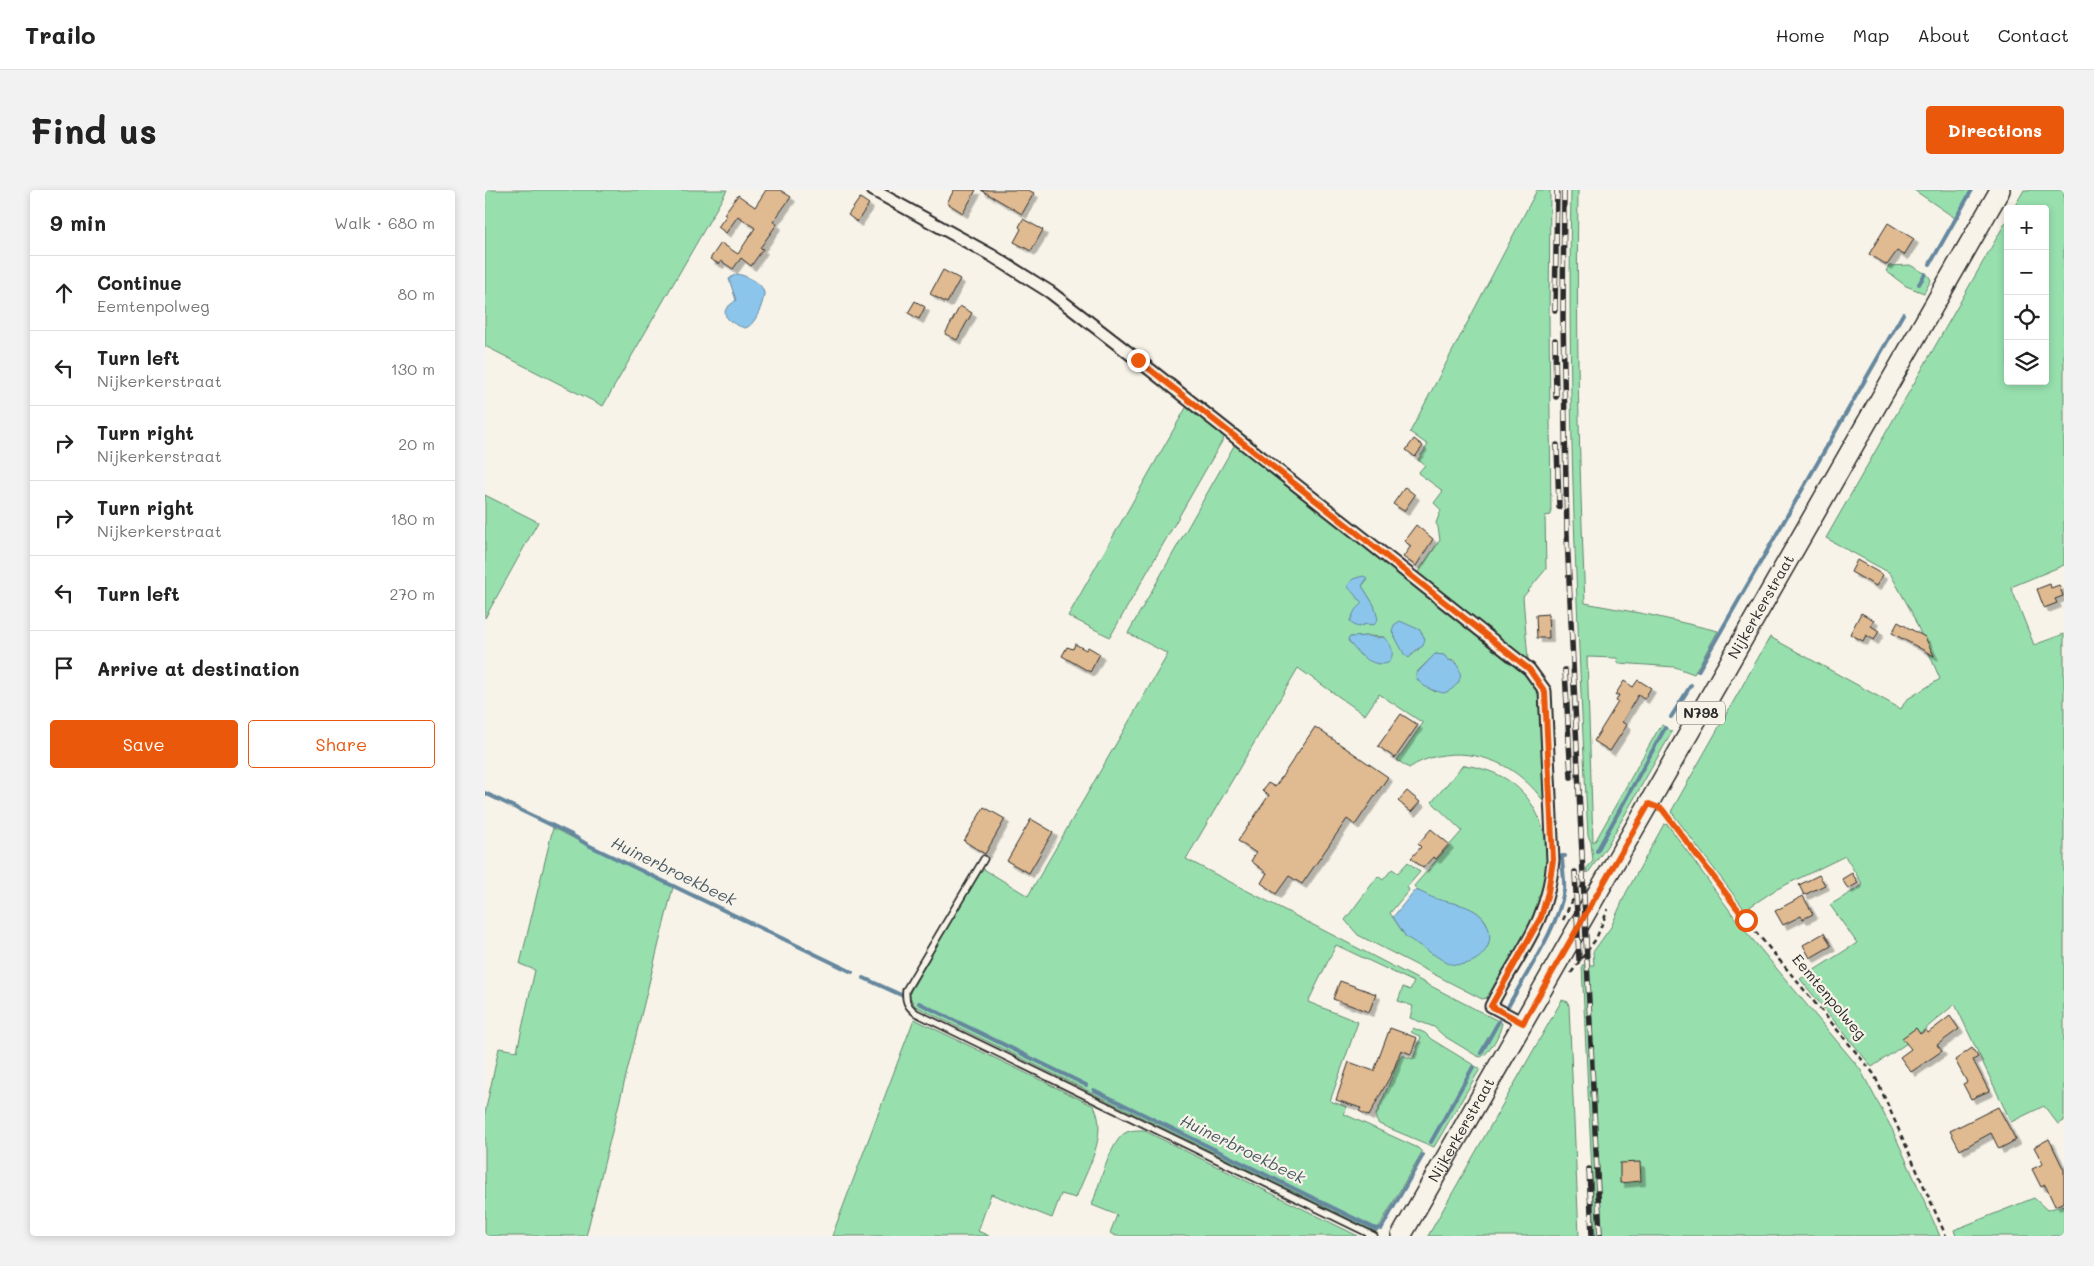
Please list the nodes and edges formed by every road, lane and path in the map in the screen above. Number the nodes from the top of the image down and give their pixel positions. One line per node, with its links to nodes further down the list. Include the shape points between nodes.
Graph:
1 (873, 190): 5 (street, via 991,255 1050,292 1523,663 1539,680 1545,692 1553,860 1551,876 1541,917 1491,1006)
2 (2000, 190): 3 (main road, Nijkerkerstraat / N798)
3 (1656, 806): 5 (main road, Nijkerkerstraat / N798); 8 (path, Eemtenpolweg, via 1874,1074)
4 (983, 859): 6 (lane, via 906,990 905,1000 909,1008)
5 (1523, 1023): 7 (main road, Nijkerkerstraat / N798)
6 (1374, 1236)
7 (1401, 1236)
8 (1945, 1236)

